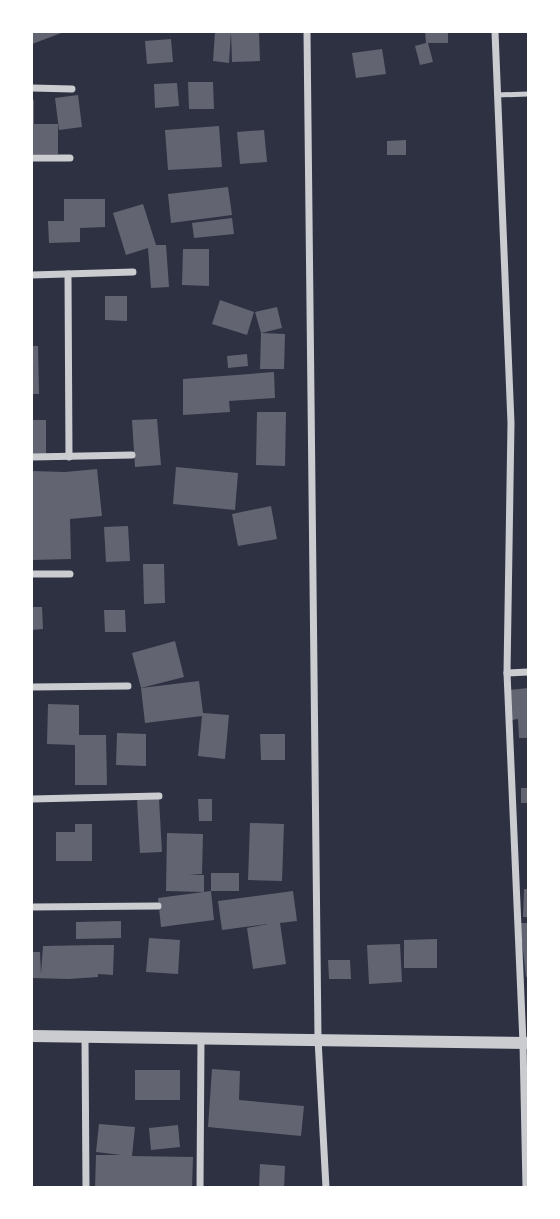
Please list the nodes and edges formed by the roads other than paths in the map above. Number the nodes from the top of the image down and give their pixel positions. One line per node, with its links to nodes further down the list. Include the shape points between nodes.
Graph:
1 (307, 32): 28 (street)
2 (495, 32): 6 (street)
3 (32, 88): 4 (street)
4 (72, 89)
5 (528, 94): 6 (lane)
6 (496, 95): 17 (street, via 511,423)
7 (32, 158): 8 (street)
8 (70, 158)
9 (132, 272): 10 (street)
10 (68, 274): 11 (street); 14 (street)
11 (32, 275)
12 (132, 454): 14 (street)
13 (32, 457): 14 (street)
14 (69, 457)
15 (32, 574): 16 (street)
16 (70, 574)
17 (507, 673): 18 (street); 29 (street)
18 (528, 673)
19 (128, 686): 20 (street)
20 (32, 687)
21 (159, 796): 22 (street)
22 (32, 799)
23 (159, 906): 24 (street)
24 (32, 907)
25 (32, 1036): 26 (street)
26 (85, 1038): 27 (street); 30 (street)
27 (201, 1038): 28 (street); 31 (street)
28 (318, 1039): 29 (street); 32 (street)
29 (526, 1043): 33 (street)
30 (86, 1188)
31 (200, 1188)
32 (326, 1188)
33 (526, 1188)

